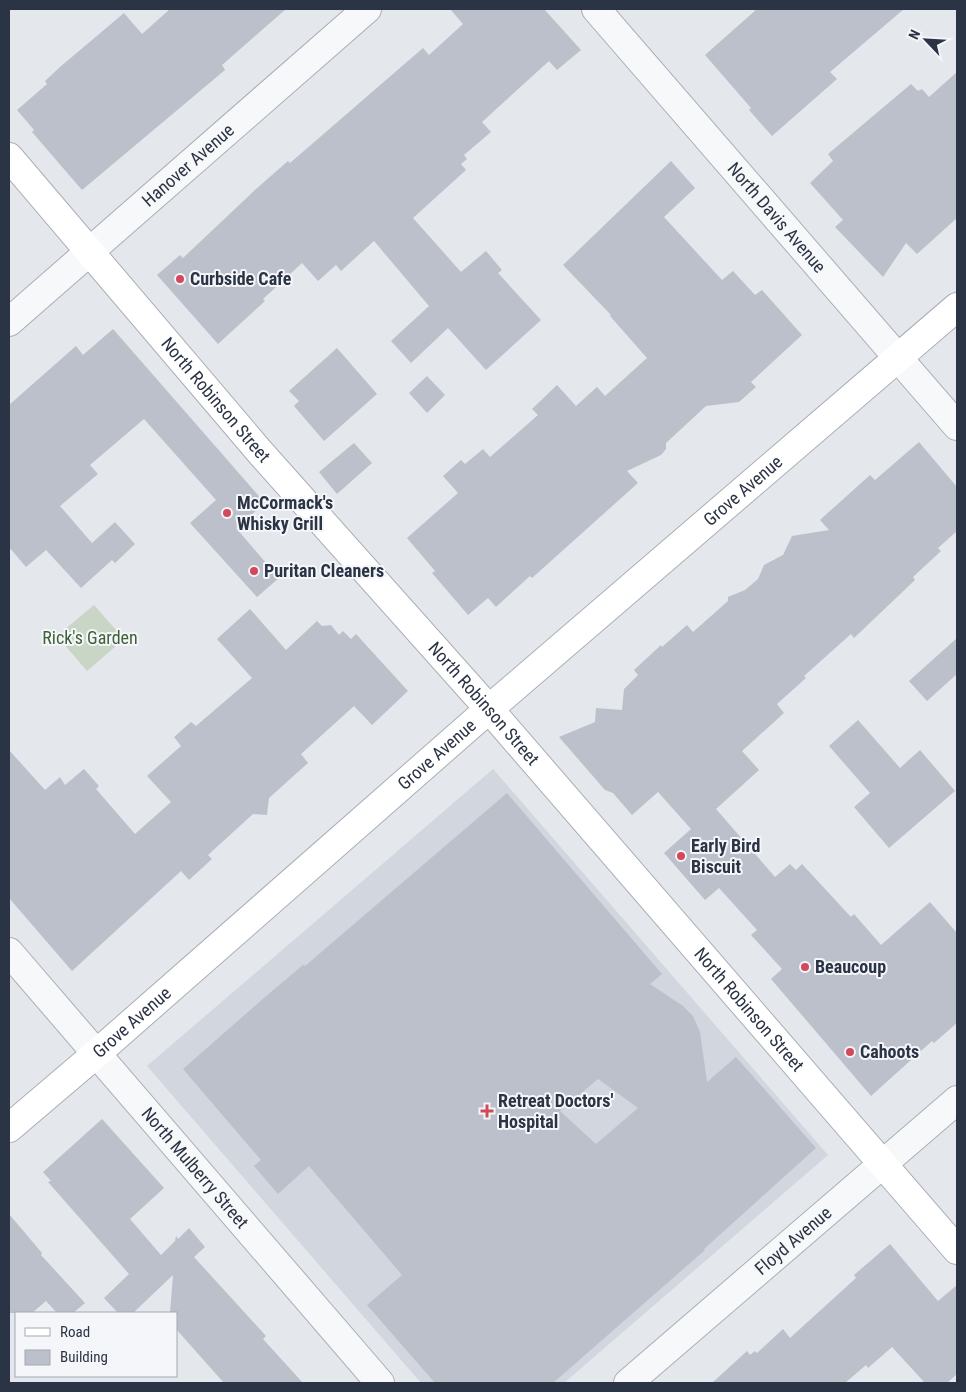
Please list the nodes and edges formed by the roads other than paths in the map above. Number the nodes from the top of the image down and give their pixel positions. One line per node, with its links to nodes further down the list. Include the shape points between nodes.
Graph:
1 (367, 9): 4 (street, Hanover Avenue)
2 (596, 9): 7 (street, North Davis Avenue)
3 (9, 157): 4 (street, North Robinson Street)
4 (88, 253): 6 (street, Hanover Avenue); 9 (street, North Robinson Street)
5 (957, 307): 7 (street, Grove Avenue)
6 (9, 322)
7 (898, 358): 8 (street, North Davis Avenue); 9 (street, Grove Avenue)
8 (957, 426)
9 (489, 709): 11 (street, Grove Avenue); 14 (street, North Robinson Street)
10 (9, 952): 11 (street, North Mulberry Street)
11 (96, 1054): 13 (street, Grove Avenue); 16 (street, North Mulberry Street)
12 (957, 1100): 14 (street, Floyd Avenue)
13 (9, 1128)
14 (882, 1164): 15 (street, North Robinson Street); 17 (street, Floyd Avenue)
15 (957, 1250)
16 (380, 1383)
17 (628, 1383)

